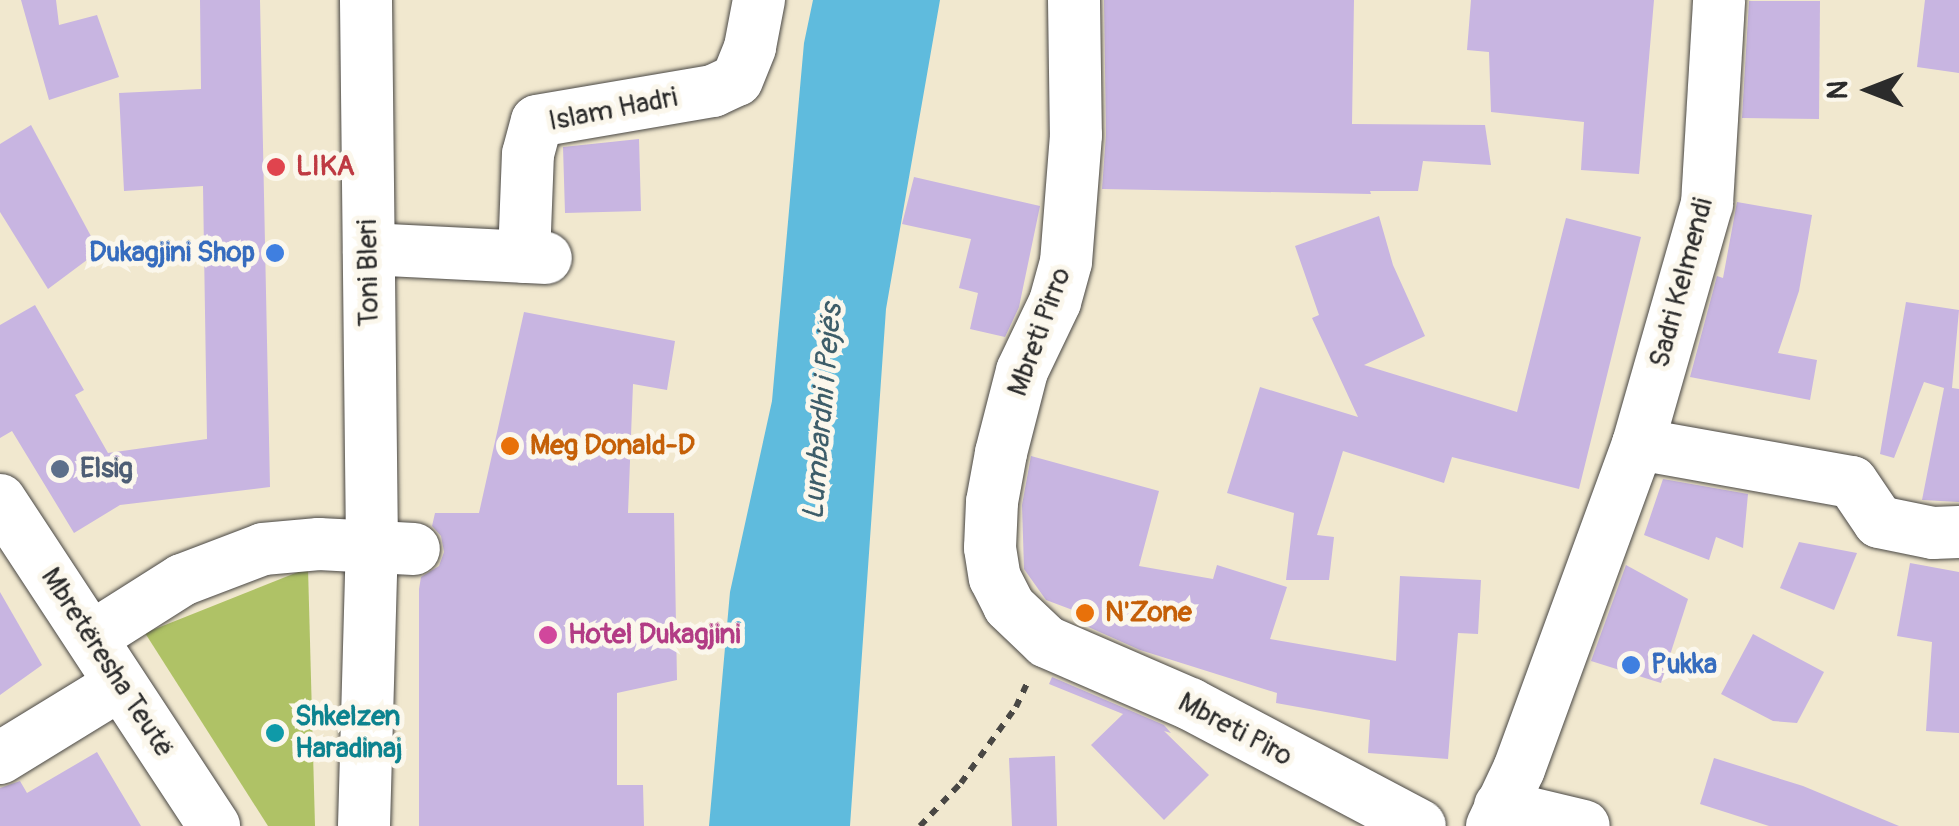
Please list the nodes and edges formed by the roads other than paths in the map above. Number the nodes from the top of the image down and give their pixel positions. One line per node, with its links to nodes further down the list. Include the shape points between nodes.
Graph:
1 (366, 0): 5 (street, Toni Bleri)
2 (758, 0): 5 (street, Islam Hadri, via 738,80 713,91 537,121 528,154 535,257)
3 (1074, 0): 11 (street, Mbreti Pirro, via 1076,135 1066,262 1022,371 1001,453 991,533 995,578 1009,606)
4 (1720, 0): 6 (street, Sadri Kelmendi, via 1707,204)
5 (369, 249): 9 (street, Toni Bleri)
6 (1638, 444): 8 (street, via 1852,482 1879,522); 14 (street, Sadri Kelmendi)
7 (0, 500): 10 (street, Mbretëresha Teutë)
8 (1959, 532)
9 (392, 548): 10 (street, via 263,549 182,580); 16 (street, Toni Bleri)
10 (92, 636): 12 (street, Mbretëresha Teutë)
11 (1047, 642): 17 (street, Mbreti Piro, via 1190,704)
12 (119, 686): 13 (street); 15 (street, Mbretëresha Teutë)
13 (0, 758)
14 (1496, 816): 18 (street)
15 (214, 826)
16 (364, 826)
17 (1420, 826)
18 (1584, 826)

